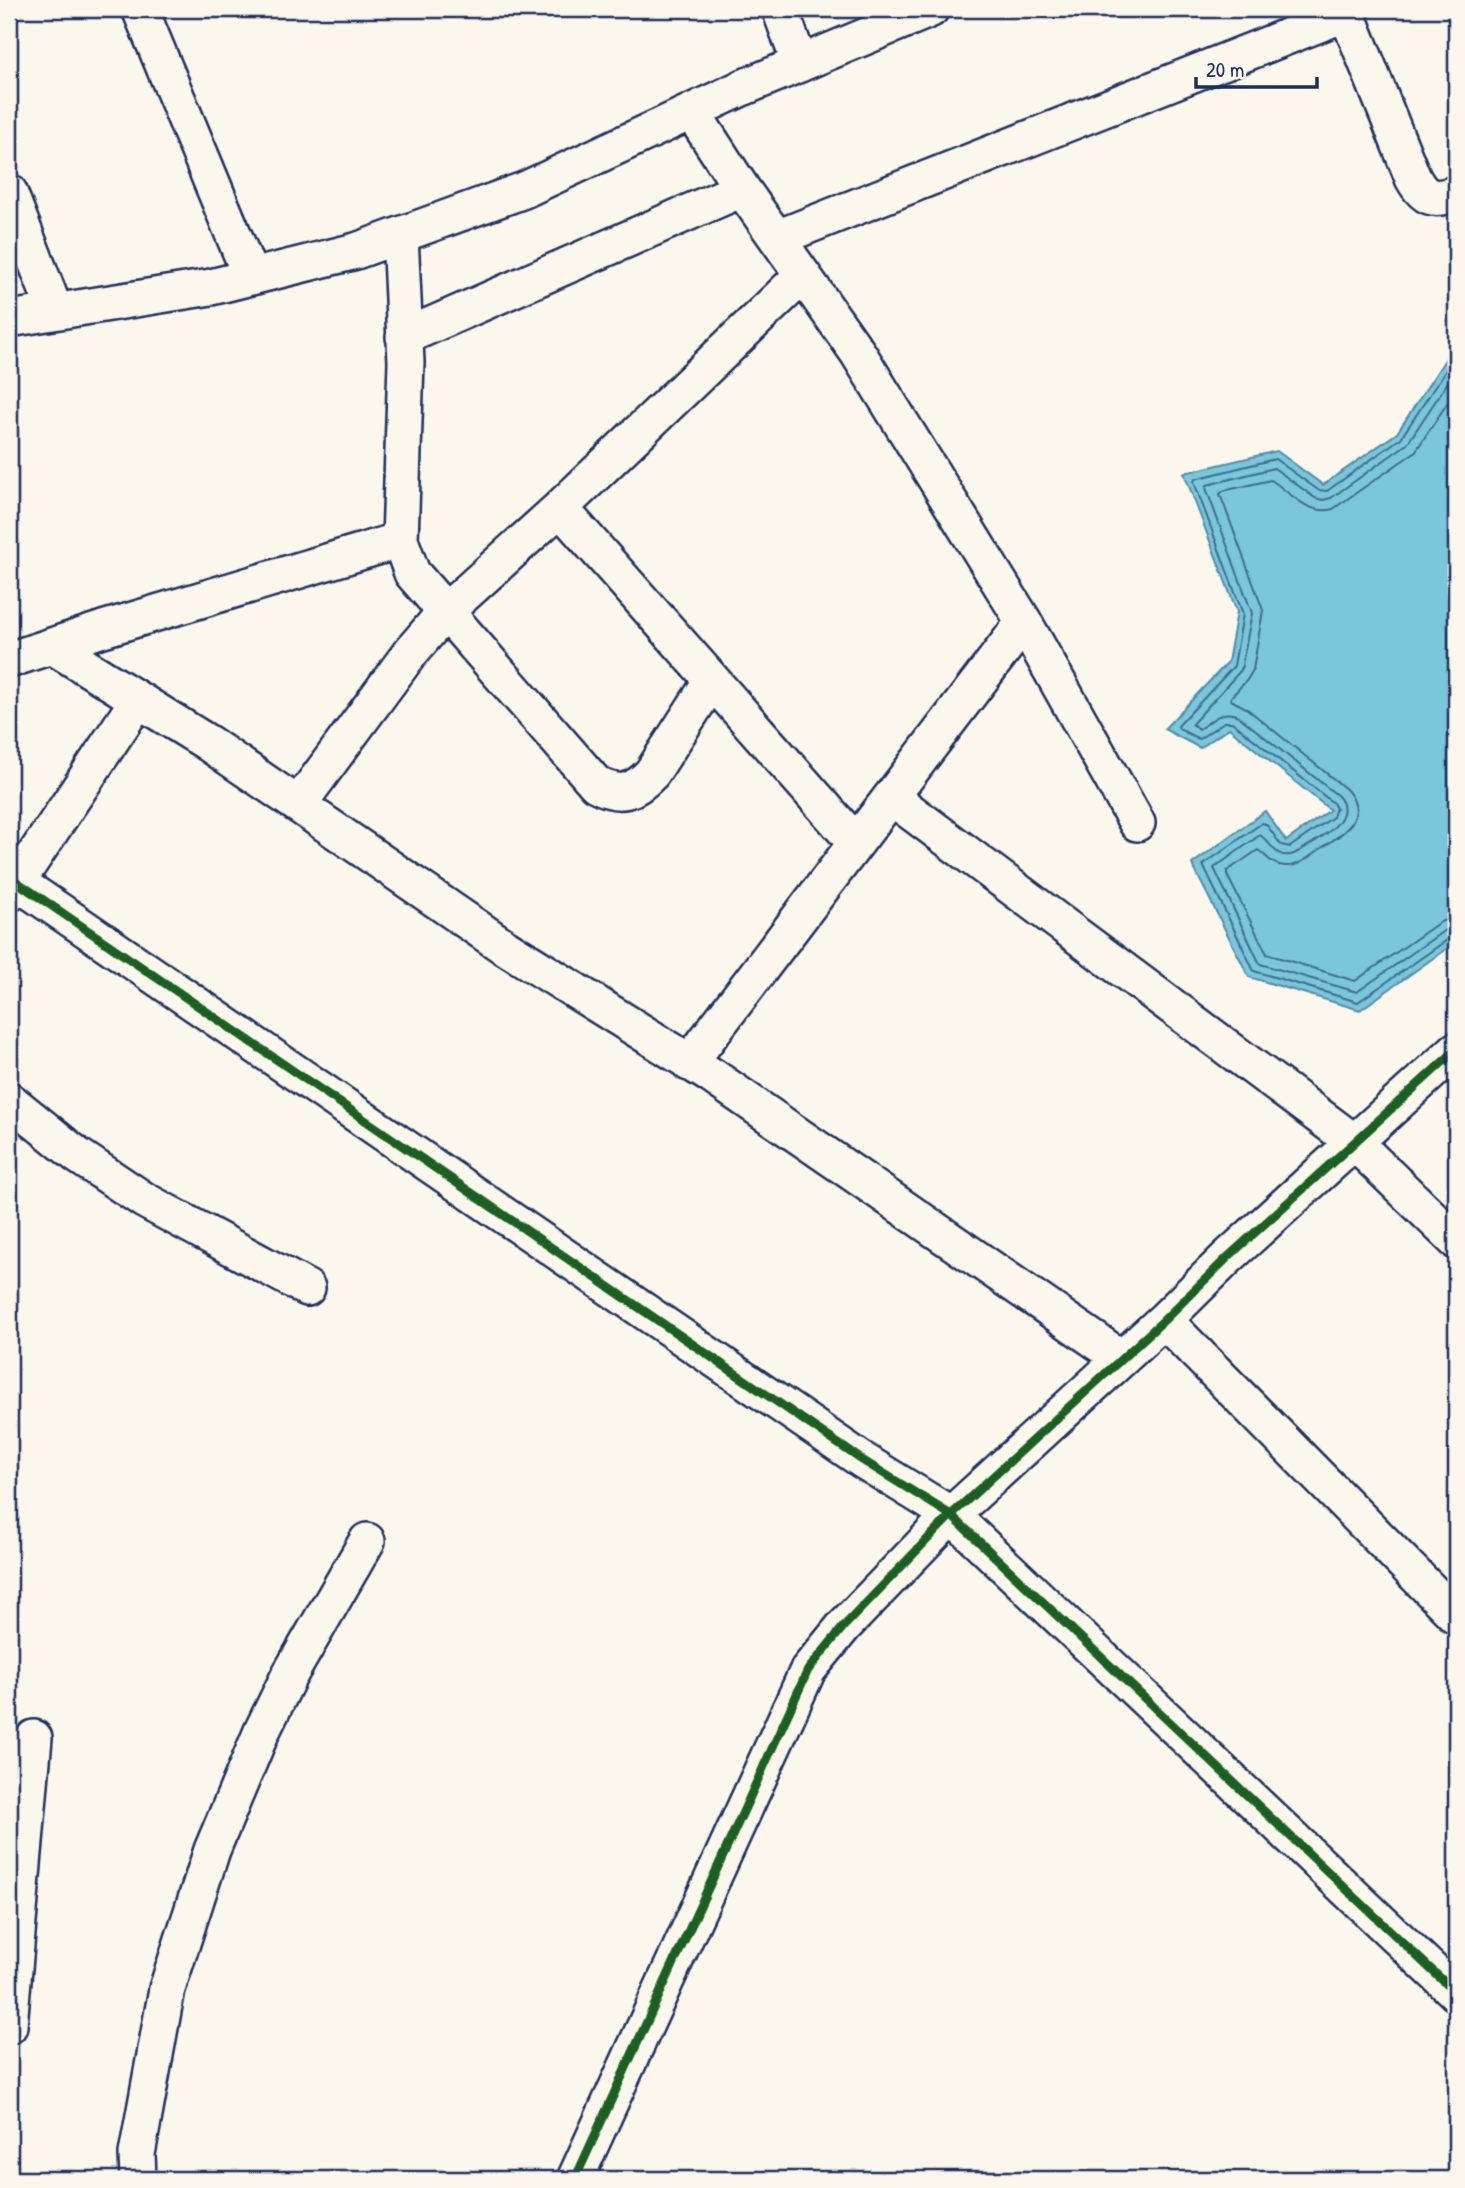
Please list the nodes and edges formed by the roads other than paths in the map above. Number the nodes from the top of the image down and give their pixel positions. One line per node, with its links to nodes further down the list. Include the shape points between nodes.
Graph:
1 (140, 9): 13 (street)
2 (780, 9): 5 (street)
3 (931, 9): 5 (street)
4 (1346, 11): 9 (street, via 1420,192 1434,199); 11 (street)
5 (800, 64): 6 (street)
6 (692, 112): 7 (street); 10 (street, via 524,190)
7 (742, 189): 11 (street); 16 (street)
8 (9, 192): 14 (street)
9 (1456, 194)
10 (400, 235): 13 (street); 16 (street)
11 (777, 238): 12 (street)
12 (803, 275): 17 (street); 20 (street, via 858,353)
13 (251, 277): 14 (street)
14 (55, 311): 15 (street)
15 (9, 318)
16 (404, 337): 18 (street)
17 (560, 508): 19 (street); 23 (street)
18 (400, 540): 19 (street, via 412,573); 21 (street)
19 (446, 611): 23 (street, via 596,784 607,790 639,787); 26 (street)
20 (1024, 622): 25 (street); 27 (street)
21 (52, 646): 22 (street); 24 (street)
22 (9, 660)
23 (712, 680): 28 (street)
24 (138, 699): 26 (street); 29 (street)
25 (891, 797): 28 (street); 33 (street)
26 (298, 805): 31 (street, via 502,945)
27 (1137, 823)
28 (856, 842): 31 (street)
29 (13, 888): 38 (street)
30 (1456, 1050): 33 (street)
31 (689, 1062): 37 (street)
32 (9, 1100): 35 (street, via 77,1155 144,1200)
33 (1354, 1142): 34 (street); 36 (street)
34 (1456, 1241)
35 (307, 1288)
36 (1164, 1320): 37 (street); 40 (street)
37 (1121, 1358): 38 (street)
38 (951, 1515): 42 (street); 45 (street, via 808,1670)
39 (367, 1542): 44 (street, via 289,1676 212,1850 167,1989 137,2154)
40 (1456, 1616)
41 (34, 1738): 43 (street)
42 (1456, 1993)
43 (9, 2026)
44 (138, 2179)
45 (575, 2179)

